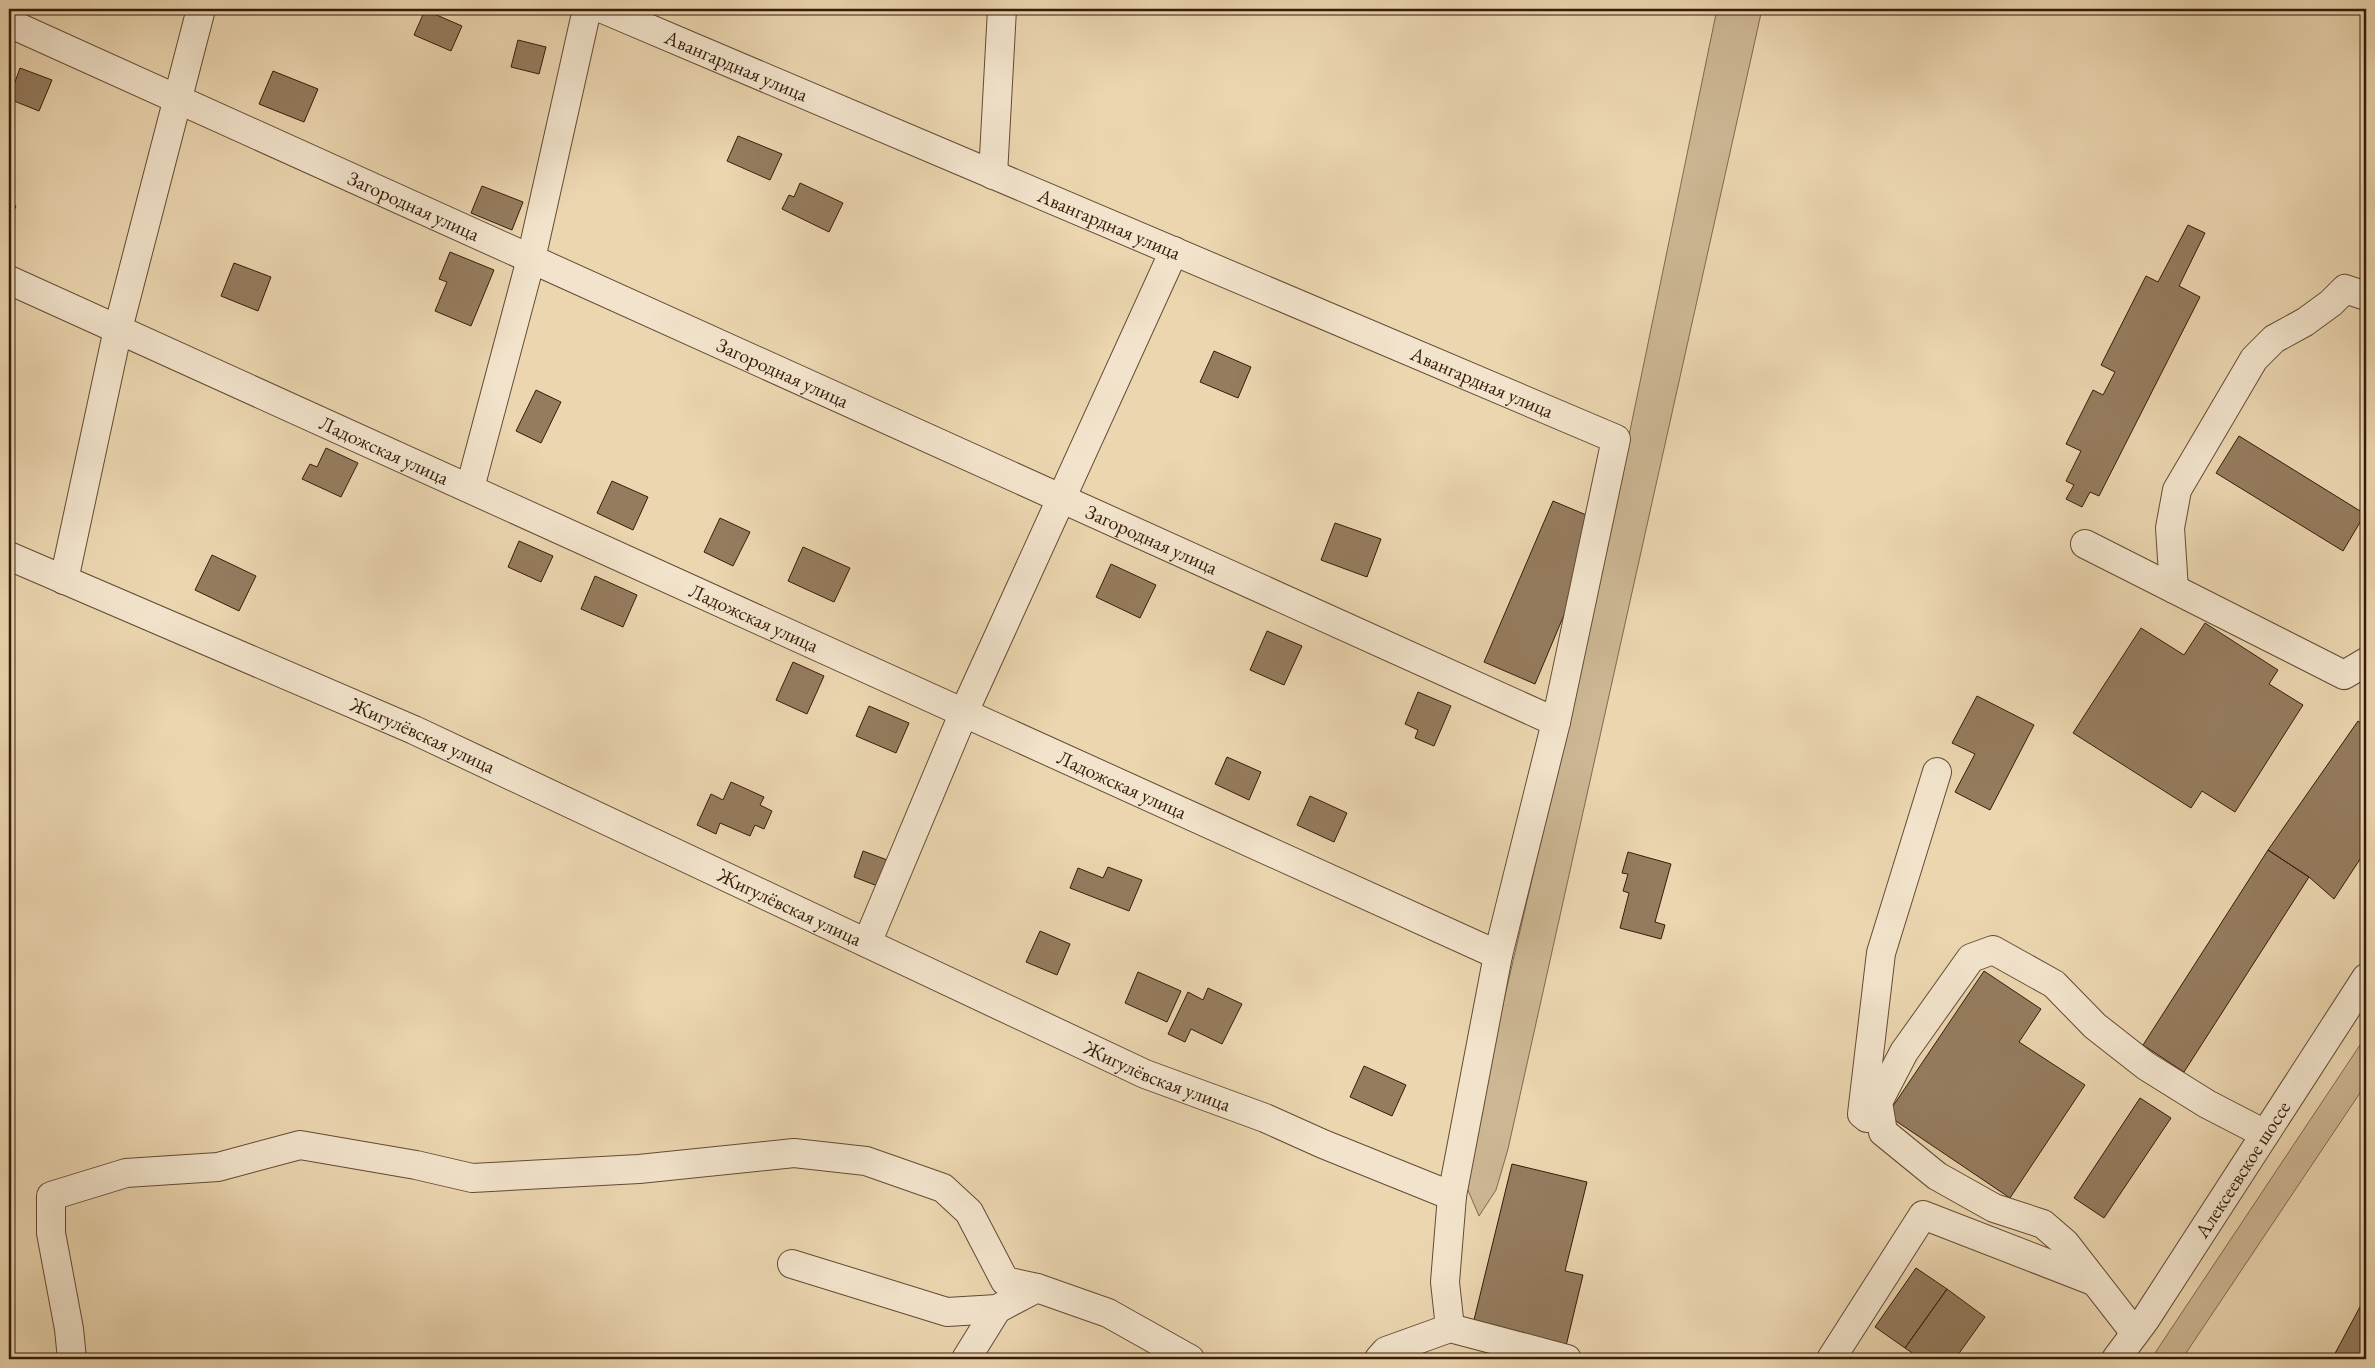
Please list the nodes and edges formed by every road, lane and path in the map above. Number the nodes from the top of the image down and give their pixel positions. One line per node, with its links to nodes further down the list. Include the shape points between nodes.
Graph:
1 (201, 9): 6 (street)
2 (587, 9): 9 (street)
3 (603, 9): 7 (street, Авангардная улица)
4 (1002, 9): 7 (street)
5 (9, 23): 6 (street, Загородная улица)
6 (177, 100): 9 (street, Загородная улица); 12 (street)
7 (993, 175): 8 (street, Авангардная улица)
8 (1174, 251): 14 (street); 21 (street, Авангардная улица, via 1616,439)
9 (531, 259): 13 (street); 14 (street, Загородная улица)
10 (9, 280): 12 (street, Ладожская улица)
11 (2366, 296): 18 (street, via 2345,289 2305,322 2274,339 2254,358 2177,490 2170,528)
12 (118, 329): 13 (street, Ладожская улица); 17 (street)
13 (470, 488): 20 (street, Ладожская улица)
14 (1062, 499): 20 (street); 21 (street, Загородная улица)
15 (2085, 544): 18 (street)
16 (9, 556): 17 (street, Жигулёвская улица)
17 (64, 580): 23 (street, Жигулёвская улица, via 414,730)
18 (2174, 589): 19 (street, via 2344,675)
19 (2366, 662)
20 (964, 712): 23 (street); 24 (street, Ладожская улица)
21 (1556, 722): 24 (street)
22 (1937, 772): 26 (street, via 1881,953 1862,1114)
23 (867, 944): 28 (street, Жигулёвская улица, via 1145,1074 1265,1118)
24 (1498, 955): 28 (street)
25 (2366, 978): 27 (street, Алексеевское шоссе)
26 (1883, 1132): 27 (street, via 1878,1102 1904,1052 1971,958 1993,950 2054,984 2095,1026 2146,1066 2207,1104); 30 (street, via 1937,1176 1994,1208 2043,1224 2065,1243)
27 (2265, 1134): 34 (street, Алексеевское шоссе)
28 (1452, 1196): 33 (street, via 1445,1282)
29 (792, 1264): 32 (street, via 947,1312)
30 (2093, 1281): 34 (street); 40 (street, via 1923,1215)
31 (1037, 1288): 32 (street); 35 (street, via 1005,1281 968,1212 943,1188 866,1161 794,1153 639,1168 472,1178 300,1145 218,1167 126,1173 51,1196 51,1234); 37 (street, via 1108,1313)
32 (997, 1309): 36 (street)
33 (1450, 1328): 38 (street, via 1386,1351); 39 (street)
34 (2135, 1333): 41 (street, Алексеевское шоссе)
35 (72, 1359)
36 (966, 1359)
37 (1190, 1359)
38 (1380, 1359)
39 (1567, 1359)
40 (1830, 1359)
41 (2116, 1359)

